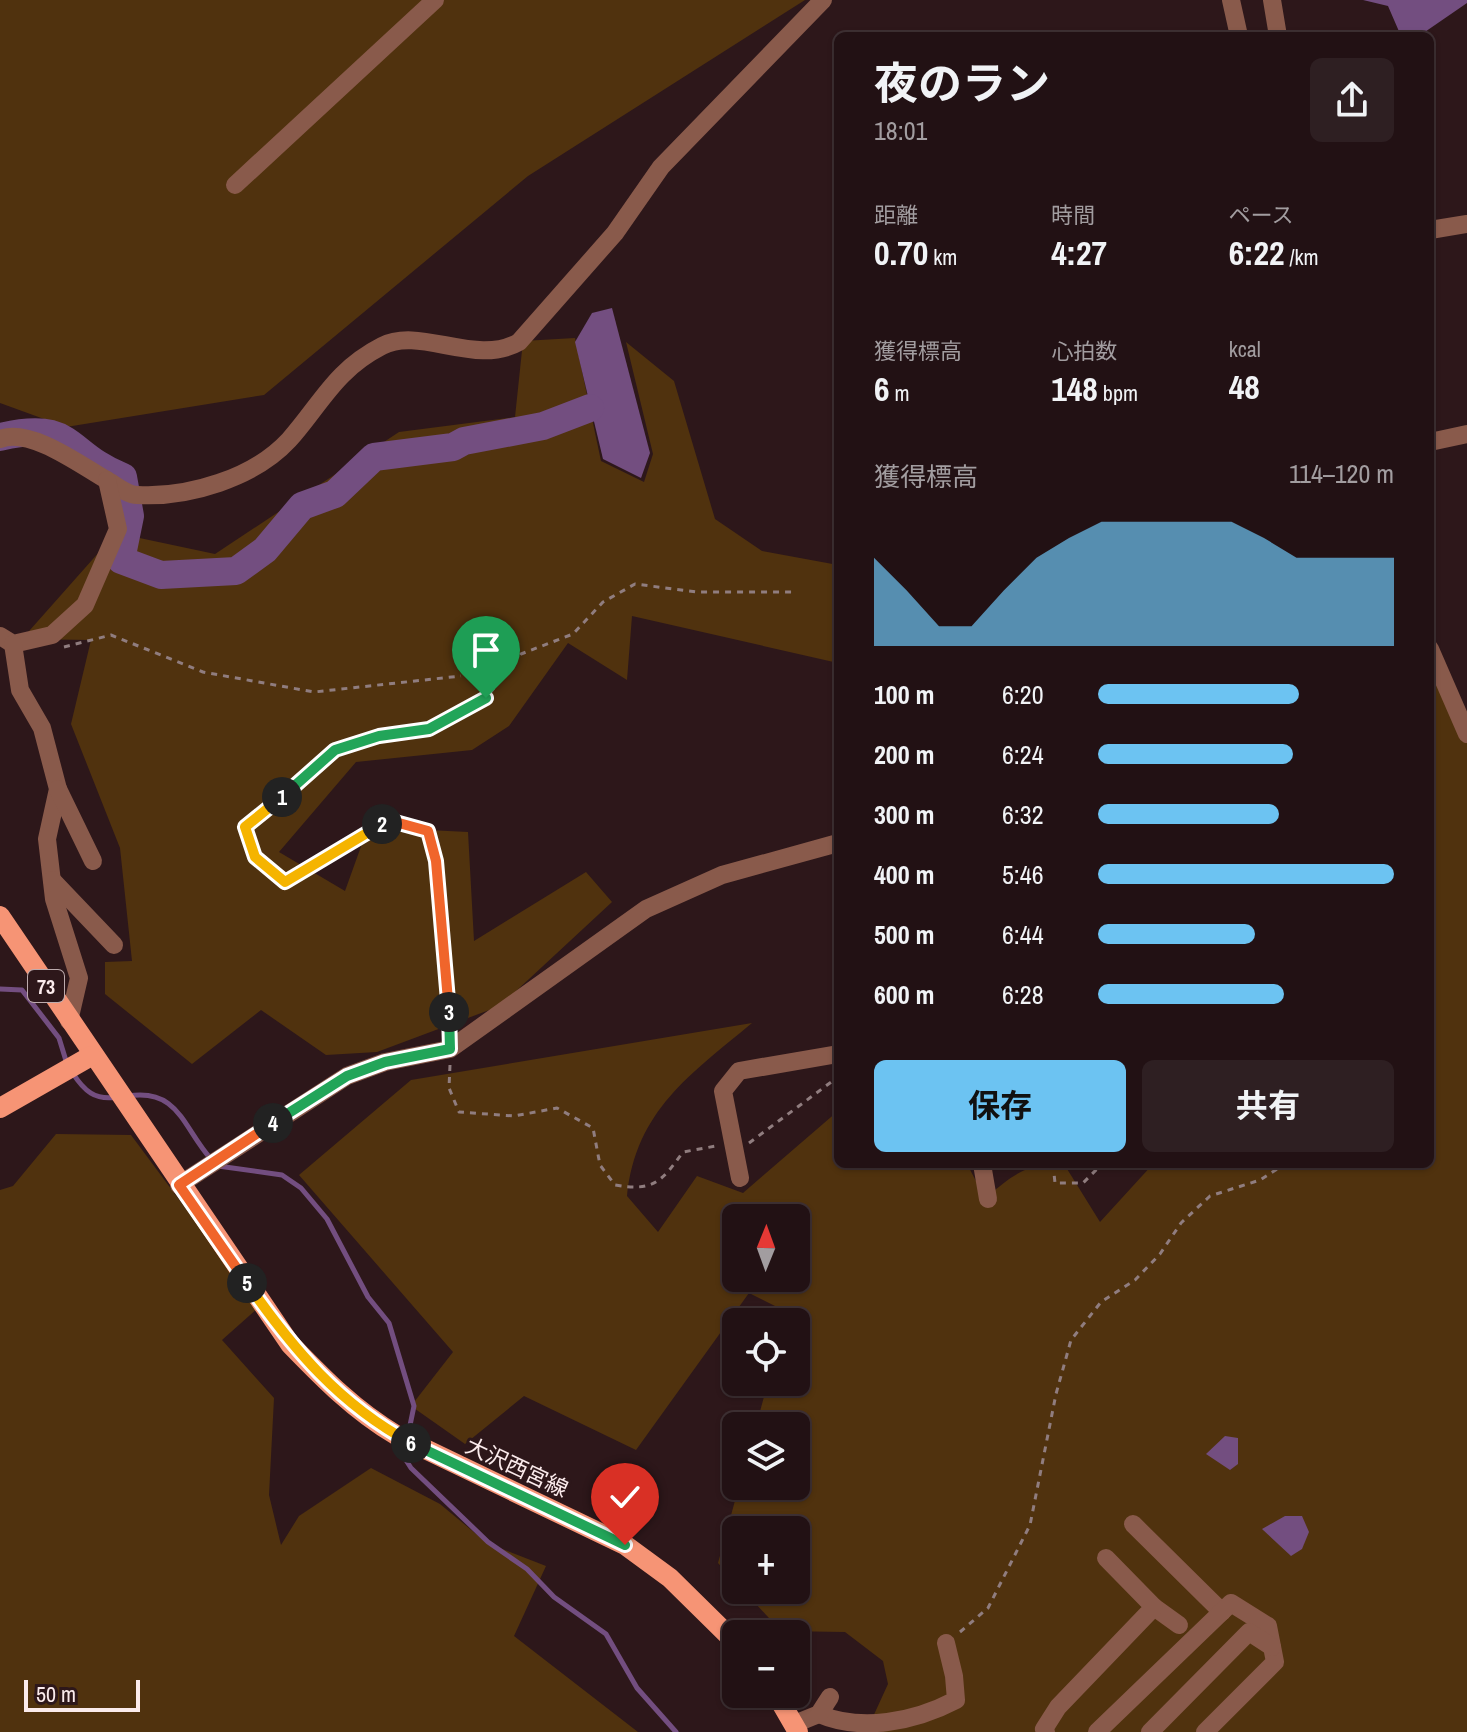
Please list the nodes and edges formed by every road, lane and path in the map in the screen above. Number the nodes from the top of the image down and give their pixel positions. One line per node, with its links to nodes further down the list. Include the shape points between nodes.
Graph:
1 (435, 0): 7 (street)
2 (823, 0): 13 (street, via 661,167 615,233 519,342 505,350 479,351 432,343 385,344 333,380 287,442 249,470 189,491 134,496)
3 (1231, 0): 5 (street)
4 (1272, 0): 6 (street)
5 (1238, 32)
6 (1277, 32)
7 (235, 185)
8 (1467, 224): 9 (street)
9 (1434, 229)
10 (1467, 434): 12 (street)
11 (0, 439): 13 (street, via 22,436)
12 (1434, 441)
13 (107, 480): 15 (street, via 118,529 85,605 52,635)
14 (794, 592): 27 (path, via 697,592 635,584 603,602 573,634 521,654 486,698 429,729 379,736 335,750 245,827 255,857 285,882 388,820 428,831 436,861)
15 (6, 640): 20 (street, via 20,690 42,728)
16 (60, 648): 18 (path, via 111,635 203,672 314,692)
17 (1434, 658): 19 (street)
18 (461, 676)
19 (1467, 734)
20 (58, 789): 22 (street); 23 (street, via 47,839)
21 (834, 844): 27 (street, via 722,875 646,909)
22 (93, 861)
23 (52, 880): 25 (street); 26 (street, via 79,978)
24 (0, 916): 26 (main road, 73)
25 (114, 945)
26 (69, 1021): 29 (main road, 73)
27 (450, 1049): 33 (path, via 449,1088 459,1112 514,1116 557,1108 593,1128 600,1165 615,1185 636,1189 662,1181 683,1152 717,1145); 39 (street, via 347,1076)
28 (834, 1055): 38 (street, via 739,1071 723,1091)
29 (77, 1065): 31 (main road); 39 (main road, 大沢西宮線, via 113,1088)
30 (834, 1080): 32 (path)
31 (0, 1108)
32 (743, 1148)
33 (725, 1150)
34 (977, 1168): 40 (street)
35 (1053, 1168): 36 (path, via 1055,1183 1083,1183)
36 (1098, 1168)
37 (1279, 1168): 47 (path, via 1260,1180 1210,1196 1135,1280 1101,1302 1071,1340 1030,1525 988,1608)
38 (740, 1178)
39 (179, 1185): 46 (main road, 大沢西宮線, via 290,1344 342,1398 415,1445 625,1545 670,1578)
40 (988, 1199)
41 (1133, 1524): 44 (street)
42 (1106, 1558): 43 (street)
43 (1154, 1607): 45 (street); 53 (street, via 1058,1707)
44 (1222, 1612): 48 (street, via 1231,1603 1268,1626); 54 (street)
45 (1179, 1625)
46 (722, 1629)
47 (946, 1643): 51 (street, via 956,1700 871,1730 838,1727)
48 (1272, 1647): 55 (street, via 1249,1632); 56 (street, via 1275,1662)
49 (830, 1697): 51 (street)
50 (784, 1708): 52 (main road)
51 (819, 1714): 52 (street)
52 (796, 1728)
53 (1046, 1732)
54 (1097, 1732)
55 (1150, 1732)
56 (1205, 1732)

